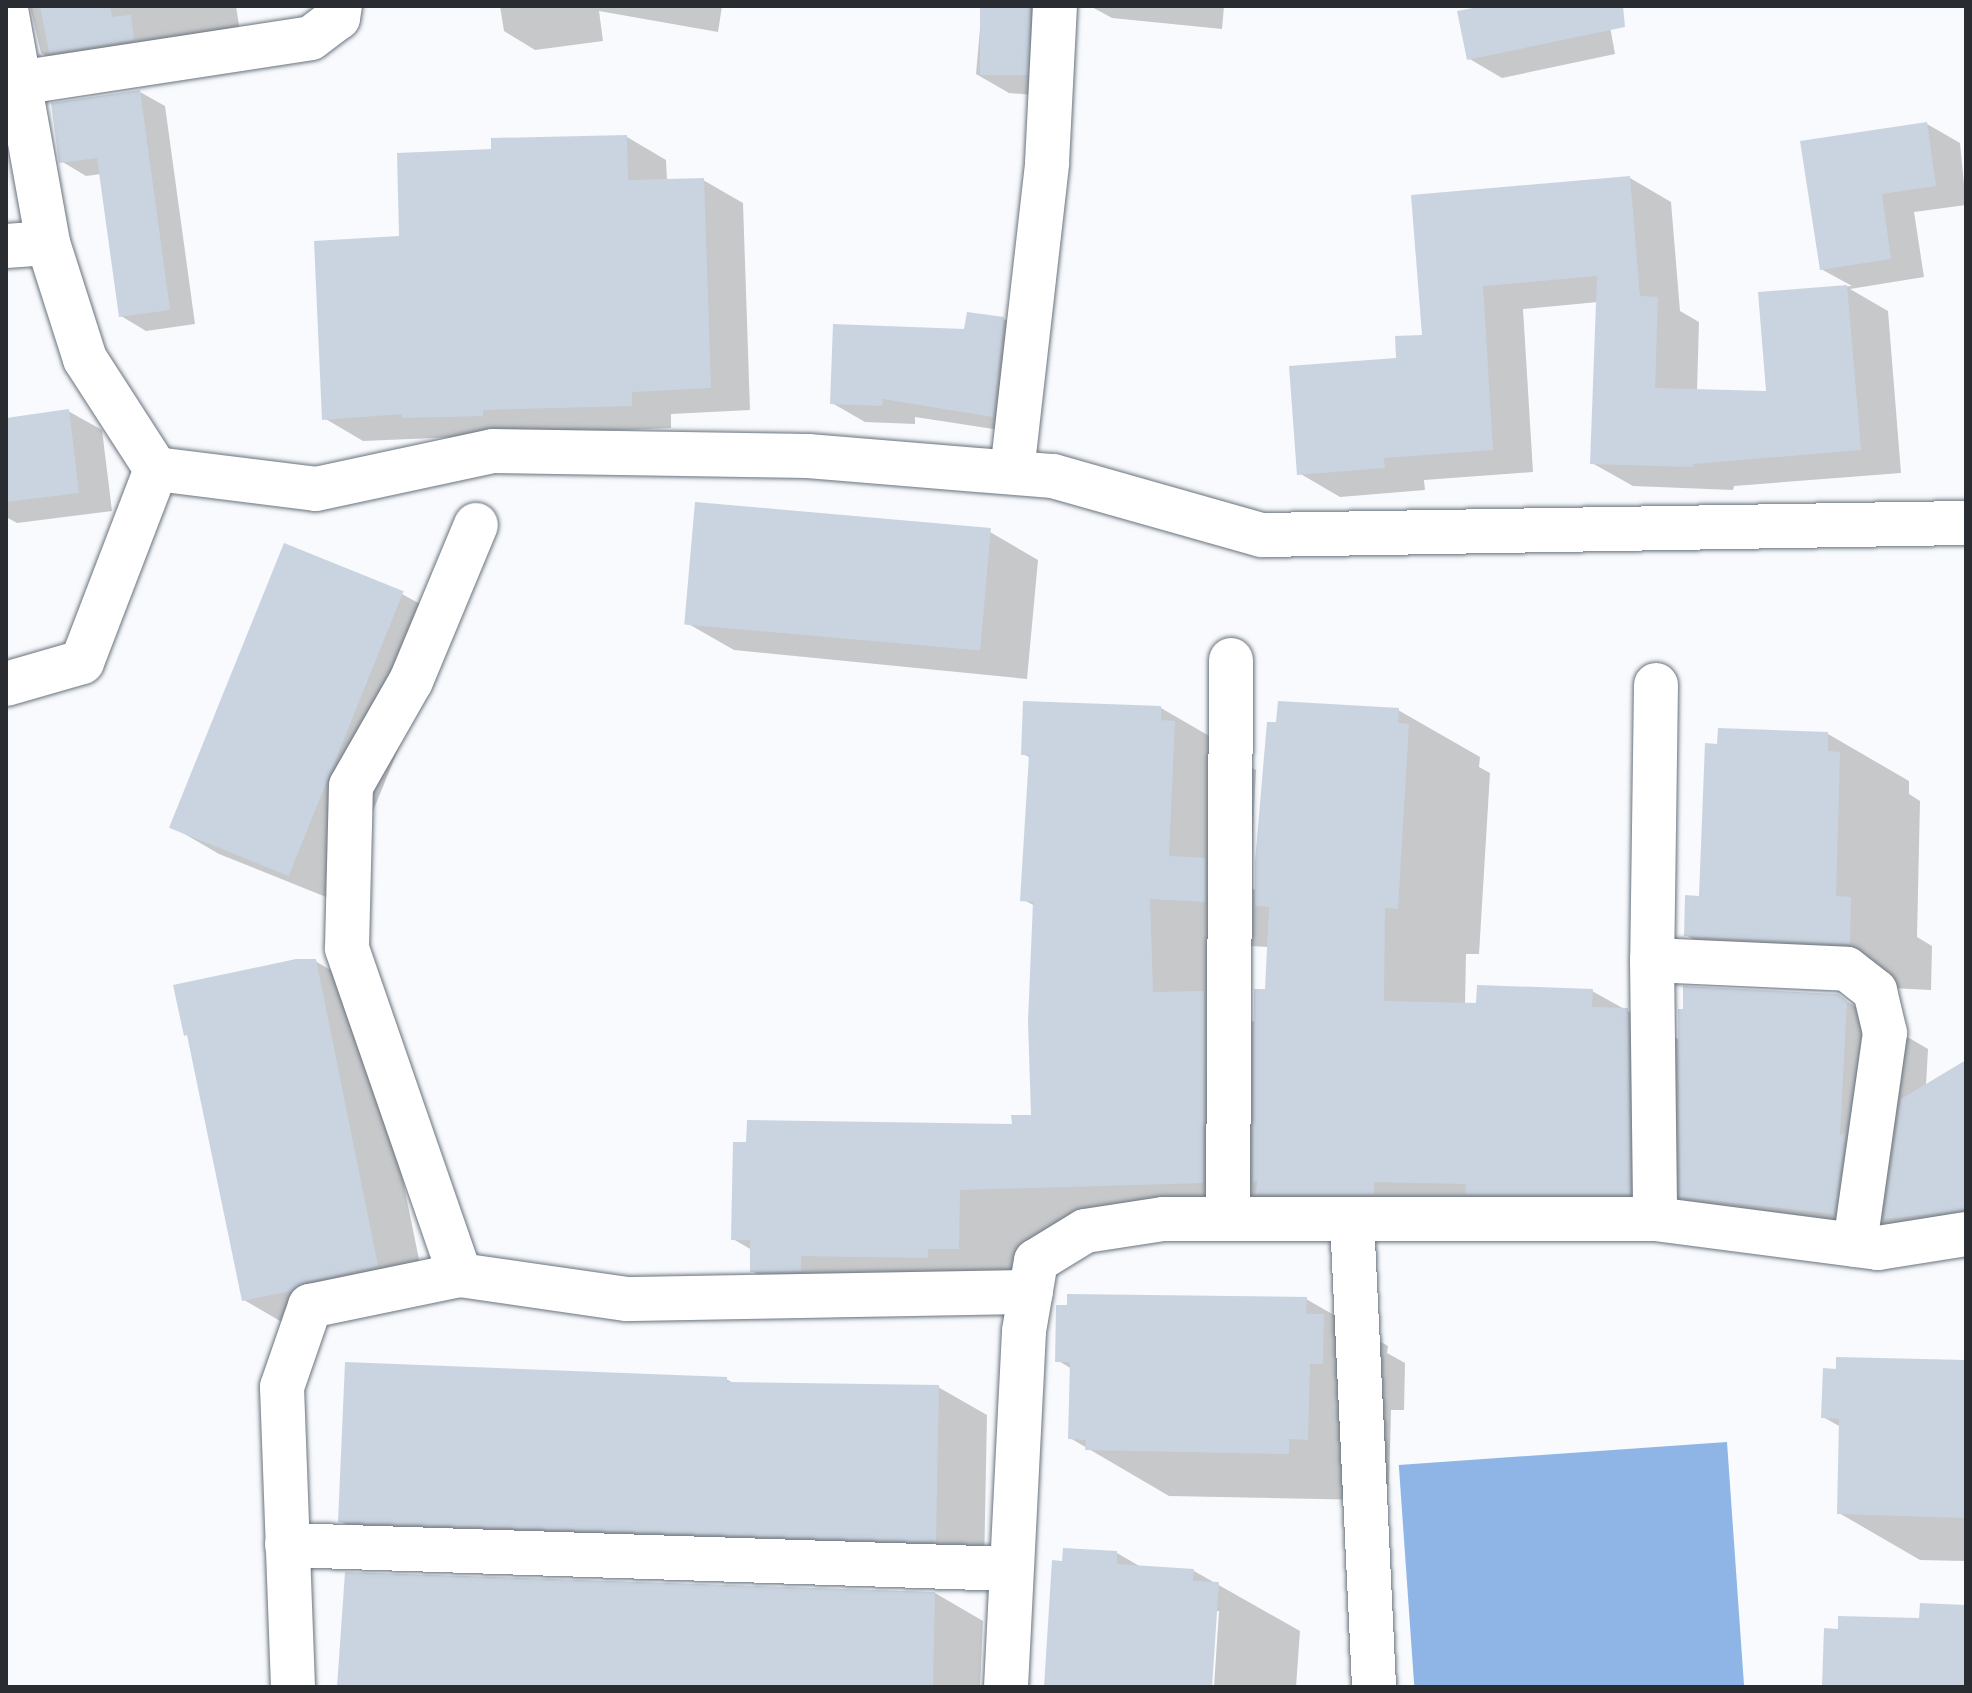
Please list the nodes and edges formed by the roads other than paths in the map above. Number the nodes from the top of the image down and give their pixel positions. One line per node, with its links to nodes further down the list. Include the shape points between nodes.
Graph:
1 (340, 6): 4 (street, via 338,18 311,38)
2 (1055, 6): 7 (street, via 1047,163)
3 (6, 9): 4 (street)
4 (18, 83): 5 (street)
5 (27, 244): 6 (street, via 85,359)
6 (156, 469): 7 (street, via 316,489 493,451 808,456); 11 (street, via 82,662)
7 (1012, 472): 8 (street, via 1053,476 1262,535)
8 (1966, 523)
9 (476, 525): 19 (street, via 411,681 351,786 347,948)
10 (1231, 660): 14 (street)
11 (6, 684)
12 (1656, 685): 13 (street)
13 (1652, 960): 16 (street); 18 (street, via 1847,969 1875,991 1885,1033)
14 (1228, 1219): 15 (street); 20 (street, via 1163,1219 1085,1231 1036,1261)
15 (1352, 1219): 16 (street); 25 (street)
16 (1655, 1219): 18 (street)
17 (1966, 1234): 18 (street, via 1878,1248)
18 (1855, 1245)
19 (460, 1275): 20 (street, via 627,1299); 21 (street, via 310,1306 282,1387)
20 (1031, 1292): 22 (street, via 1024,1331)
21 (287, 1545): 22 (street); 23 (street)
22 (1011, 1569): 24 (street)
23 (293, 1687)
24 (1006, 1687)
25 (1374, 1687)

